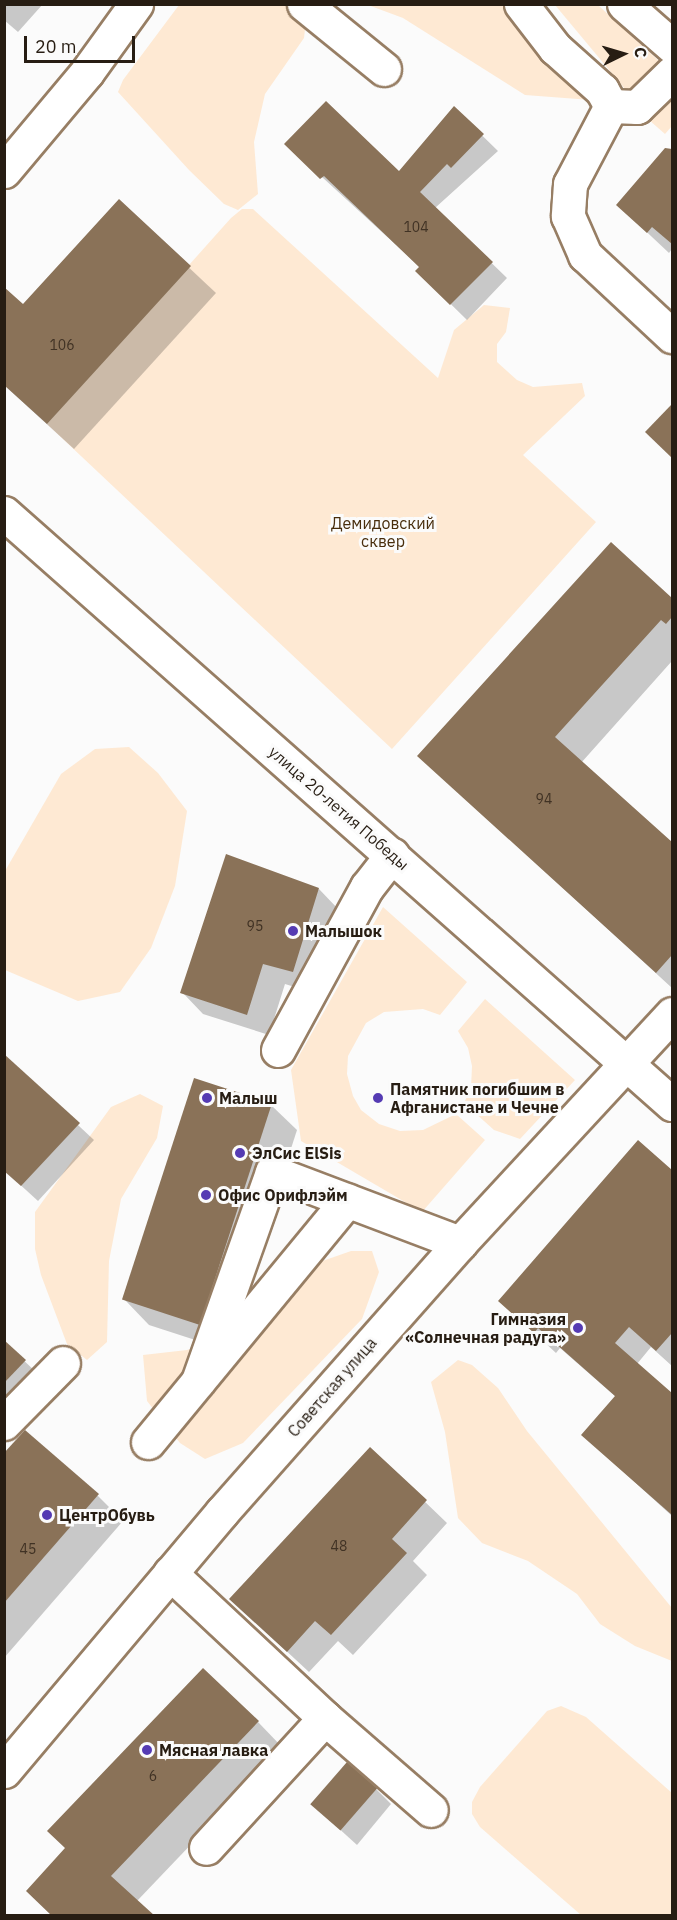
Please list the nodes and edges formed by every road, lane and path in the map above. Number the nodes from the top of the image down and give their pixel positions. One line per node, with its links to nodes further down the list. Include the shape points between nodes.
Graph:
1 (136, 4): 9 (street, via 87,72)
2 (304, 4): 6 (street)
3 (521, 4): 8 (street, via 555,48 602,90)
4 (624, 4): 5 (street)
5 (672, 46)
6 (384, 69)
7 (672, 72): 8 (street, via 638,107)
8 (611, 106): 10 (street, via 570,184 567,216 585,255)
9 (4, 171)
10 (672, 336)
11 (4, 513): 12 (street, улица 20-летия Победы)
12 (392, 855): 14 (street, via 367,887); 15 (street, улица 20-летия Победы)
13 (672, 1014): 15 (street, Советская улица)
14 (278, 1050)
15 (628, 1064): 16 (street, улица 20-летия Победы); 18 (street, Советская улица)
16 (672, 1104)
17 (347, 1201): 18 (street); 20 (street); 20 (street, via 272,1172)
18 (460, 1243): 23 (street, Советская улица)
19 (63, 1363): 21 (street)
20 (198, 1381): 22 (street)
21 (4, 1423)
22 (148, 1442)
23 (170, 1573): 24 (street); 25 (street, Советская улица)
24 (325, 1718): 26 (street); 27 (street)
25 (4, 1772)
26 (431, 1810)
27 (206, 1848)

